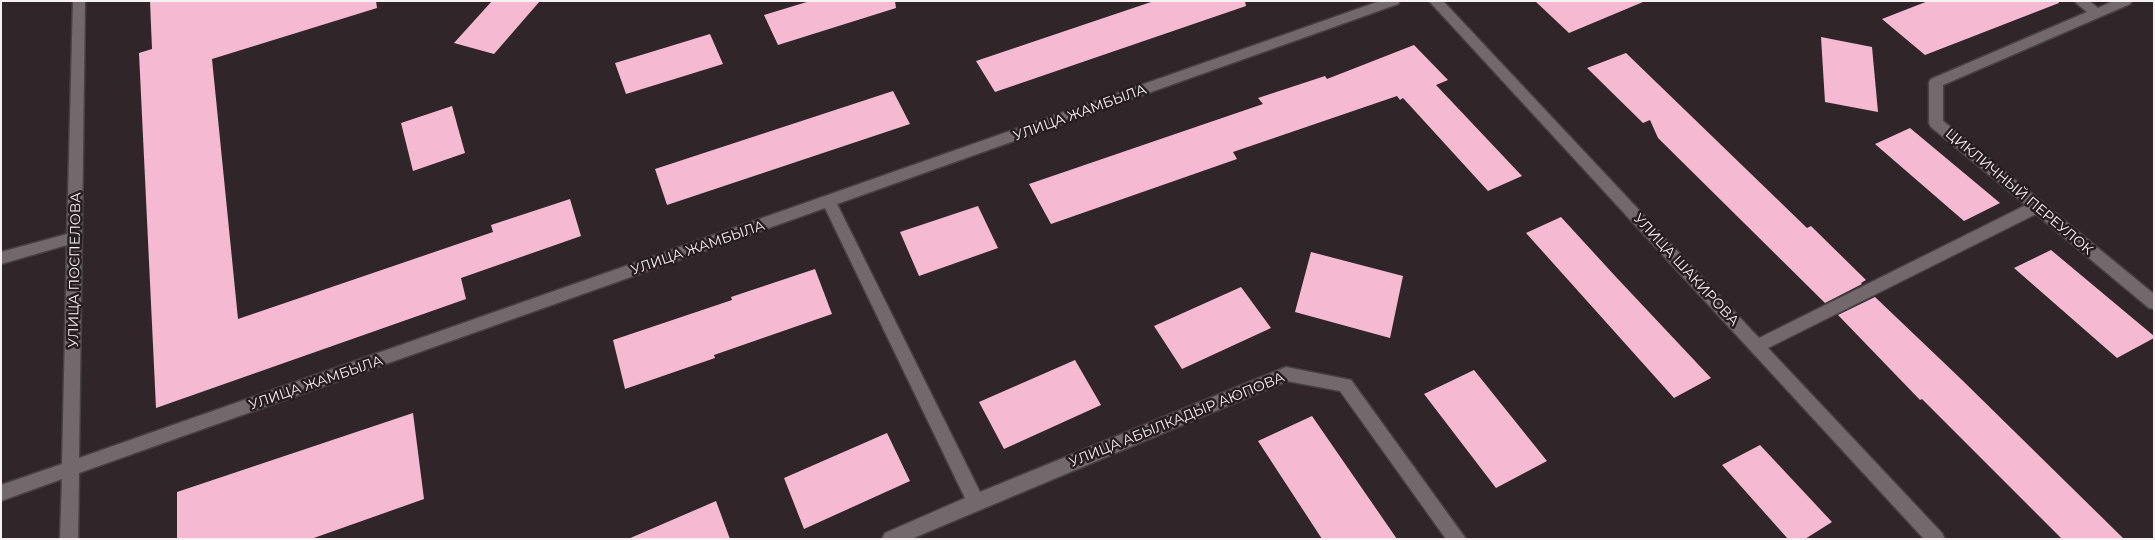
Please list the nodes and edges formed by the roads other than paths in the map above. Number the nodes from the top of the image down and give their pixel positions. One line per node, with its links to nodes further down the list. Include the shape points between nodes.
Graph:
1 (79, 1): 9 (street, УЛИЦА ПОСПЕЛОВА)
2 (1394, 1): 7 (street, УЛИЦА ЖАМБЫЛА)
3 (1435, 1): 12 (street, УЛИЦА ШАКИРОВА)
4 (2080, 1): 6 (street)
5 (2126, 1): 6 (street, ЦИКЛИЧНЫЙ ПЕРЕУЛОК)
6 (2097, 13): 8 (street, ЦИКЛИЧНЫЙ ПЕРЕУЛОК, via 1936,82 1936,123)
7 (829, 202): 13 (street, УЛИЦА ЖАМБЫЛА); 15 (street)
8 (2036, 207): 11 (street, ЦИКЛИЧНЫЙ ПЕРЕУЛОК); 12 (street)
9 (76, 237): 10 (street); 13 (street, УЛИЦА ПОСПЕЛОВА)
10 (1, 258)
11 (2154, 303)
12 (1757, 346): 19 (street, УЛИЦА ШАКИРОВА)
13 (69, 470): 14 (street, УЛИЦА ЖАМБЫЛА); 16 (street, УЛИЦА ПОСПЕЛОВА)
14 (1, 493)
15 (976, 502): 17 (street, УЛИЦА АБЫЛКАДЫР АЮПОВА); 18 (street, УЛИЦА АБЫЛКАДЫР АЮПОВА, via 1286,374 1345,386)
16 (69, 539)
17 (891, 539)
18 (1457, 539)
19 (1936, 539)

